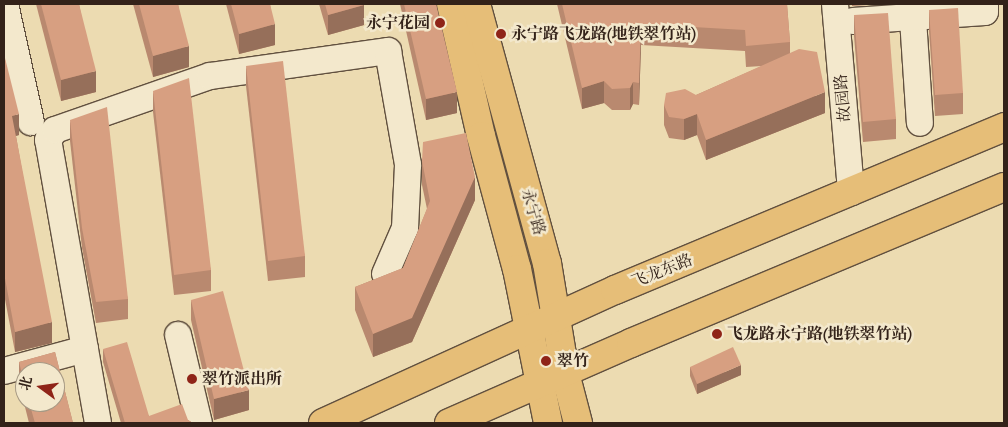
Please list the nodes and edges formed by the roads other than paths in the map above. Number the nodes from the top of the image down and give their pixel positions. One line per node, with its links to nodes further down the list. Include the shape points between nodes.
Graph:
1 (5, 4): 7 (street)
2 (451, 4): 10 (main road, 永宁路)
3 (476, 4): 15 (main road, 永宁路, via 547,263)
4 (984, 4): 5 (street, via 985,12)
5 (913, 10): 6 (street); 8 (street)
6 (836, 13): 13 (street, 故园路)
7 (31, 122)
8 (920, 123)
9 (1004, 127): 13 (main road, 飞龙东路)
10 (480, 134): 11 (street); 16 (main road, 永宁路, via 517,268)
11 (406, 155): 14 (street, via 405,228); 18 (street, via 388,51 210,76 55,130 48,140)
12 (1004, 187): 20 (main road)
13 (851, 192): 15 (main road, 飞龙东路, via 615,290)
14 (385, 274)
15 (557, 318): 16 (main road, 飞龙东路); 20 (main road, 永宁路)
16 (529, 332): 21 (main road, 永宁路); 24 (main road, 飞龙东路)
17 (178, 334): 23 (street)
18 (85, 349): 19 (street); 22 (street)
19 (4, 371)
20 (565, 373): 21 (main road); 27 (main road, 永宁路)
21 (538, 384): 25 (main road); 26 (main road, 永宁路)
22 (98, 423)
23 (199, 423)
24 (323, 423)
25 (448, 423)
26 (548, 423)
27 (578, 423)

